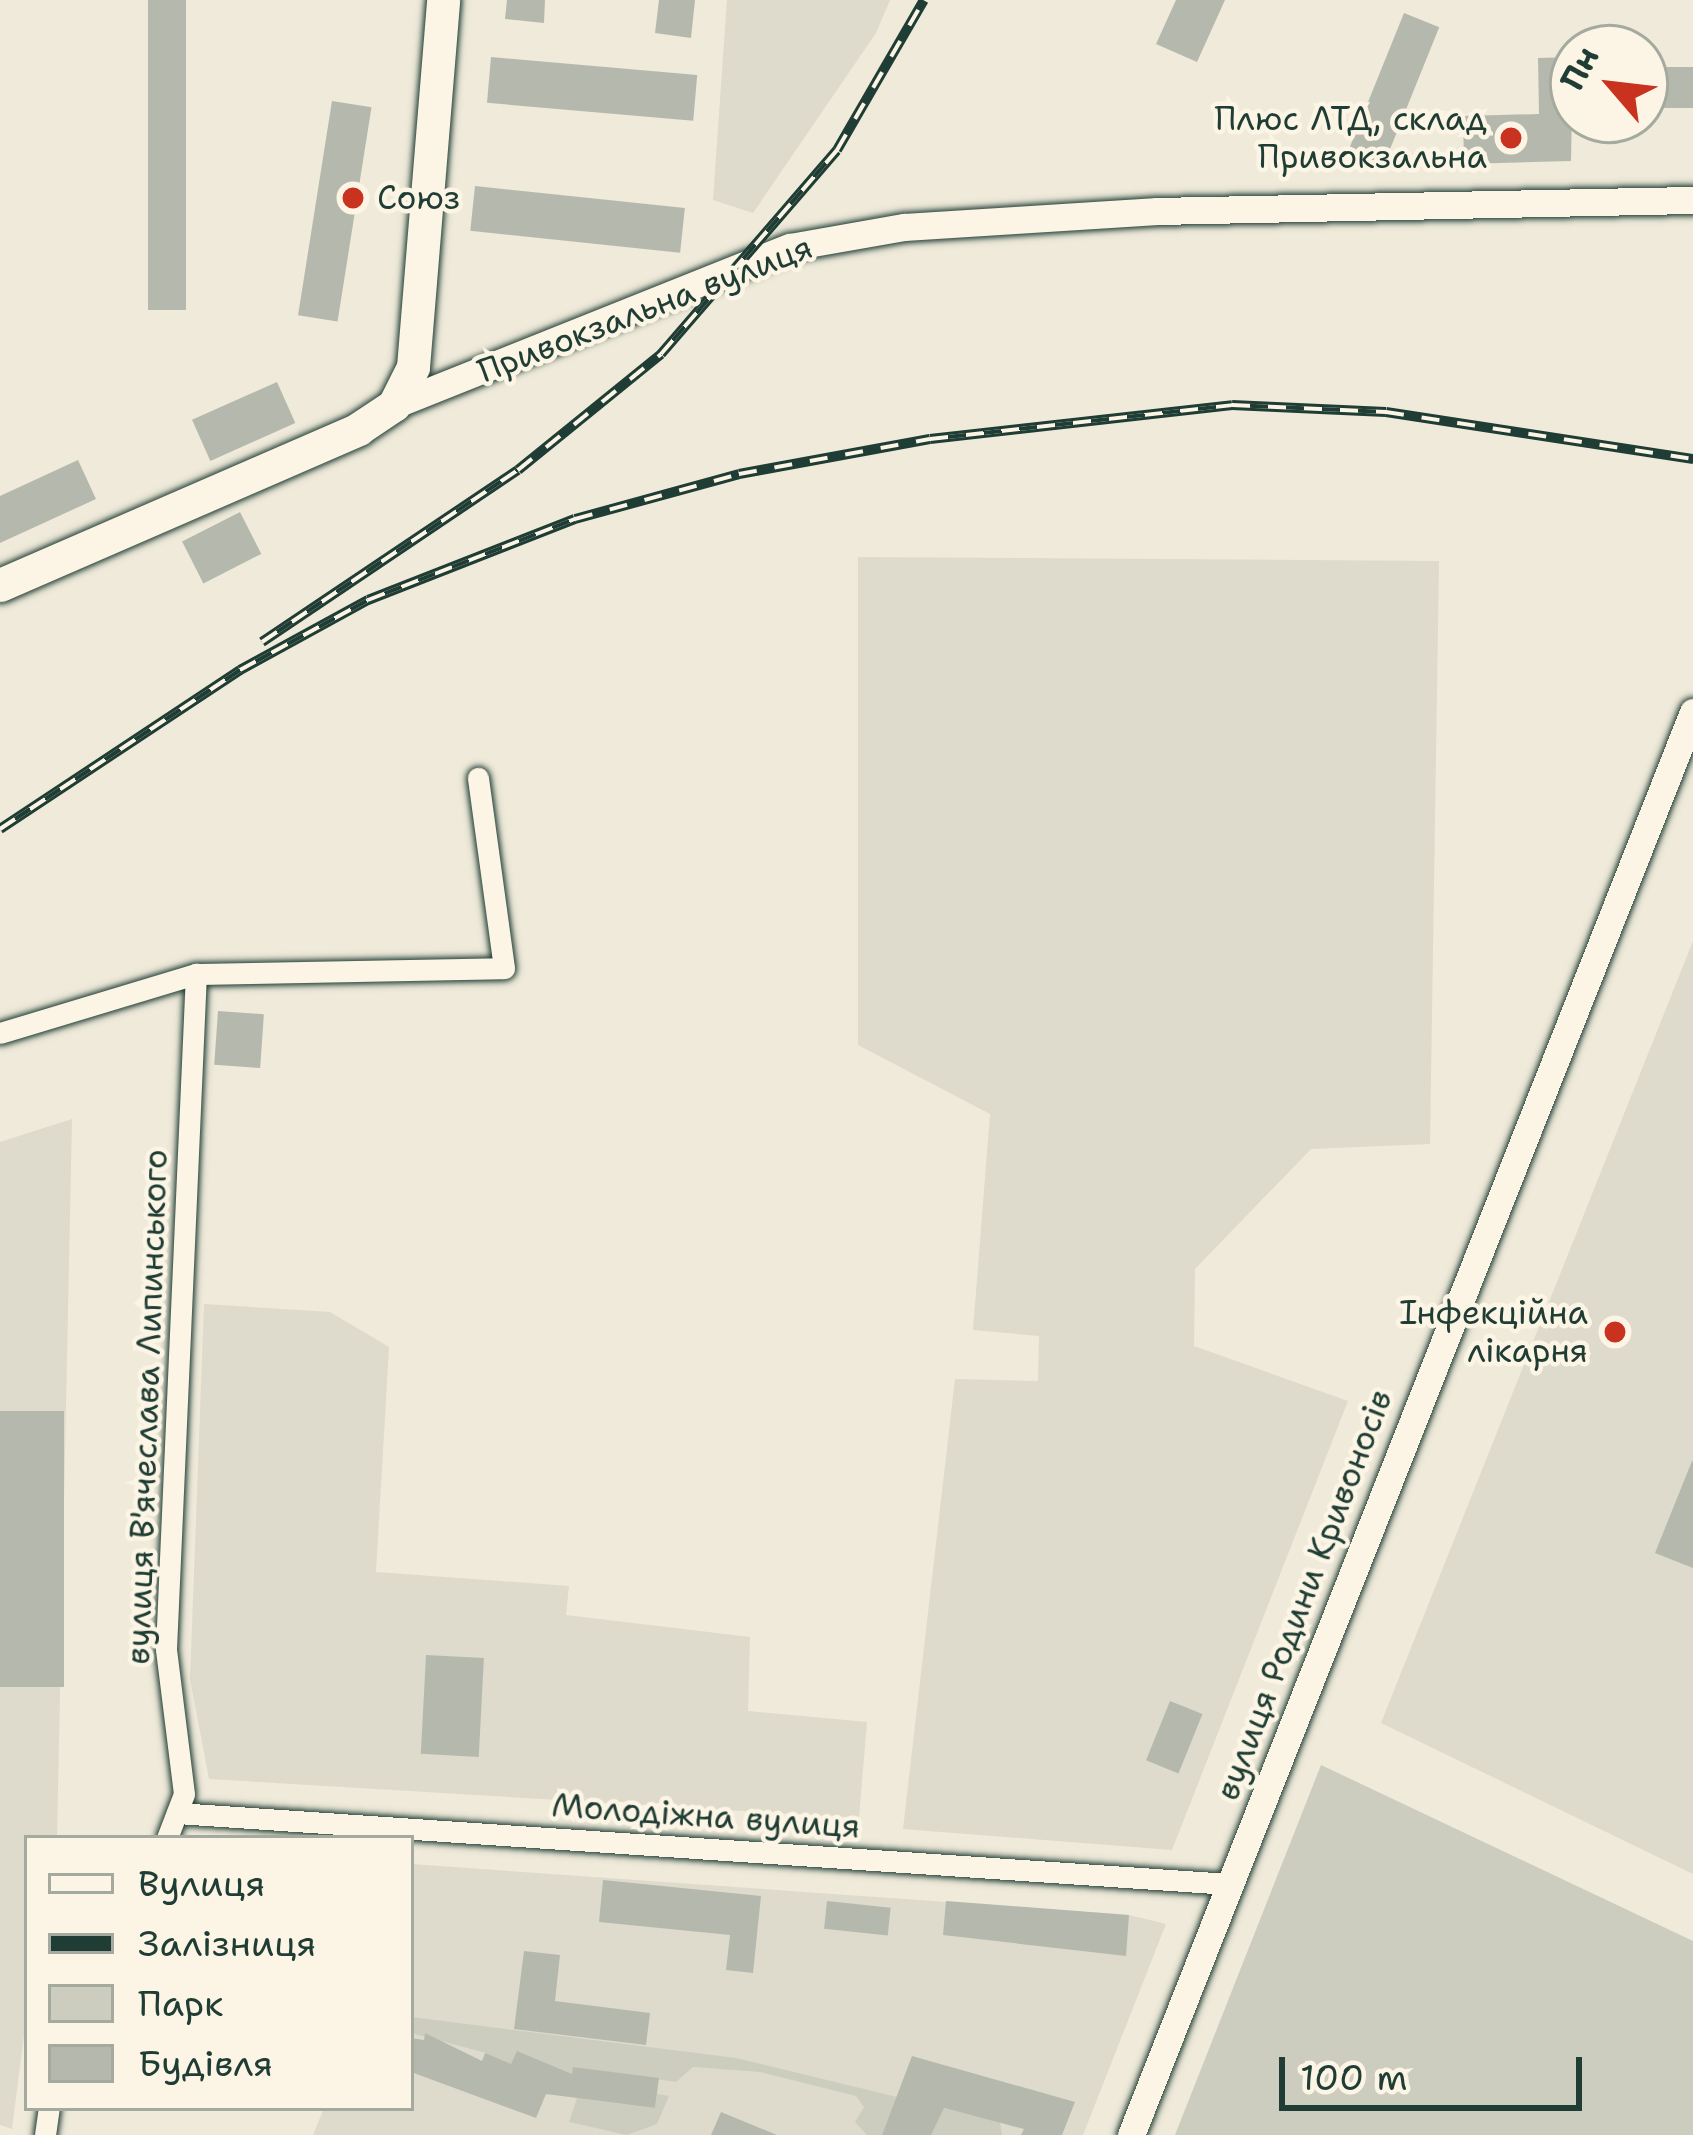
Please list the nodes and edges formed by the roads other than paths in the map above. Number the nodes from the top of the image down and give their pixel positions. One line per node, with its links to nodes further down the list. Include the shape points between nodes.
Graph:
1 (443, 0): 3 (main road, via 413,367)
2 (1693, 200): 3 (main road, Привокзальна вулиця, via 1157,212 904,227 790,247)
3 (394, 405): 4 (main road, Привокзальна вулиця, via 358,429)
4 (0, 585)
5 (1693, 712): 11 (main road, вулиця Родини Кривоносів)
6 (478, 778): 7 (street, via 503,968)
7 (196, 974): 8 (street); 9 (street, вулиця В'ячеслава Липинського, via 166,1648 184,1794)
8 (0, 1033)
9 (177, 1813): 10 (street, вулиця В'ячеслава Липинського); 11 (street, Молодіжна вулиця)
10 (168, 1835)
11 (1230, 1884): 12 (main road, вулиця Родини Кривоносів)
12 (1137, 2133)

